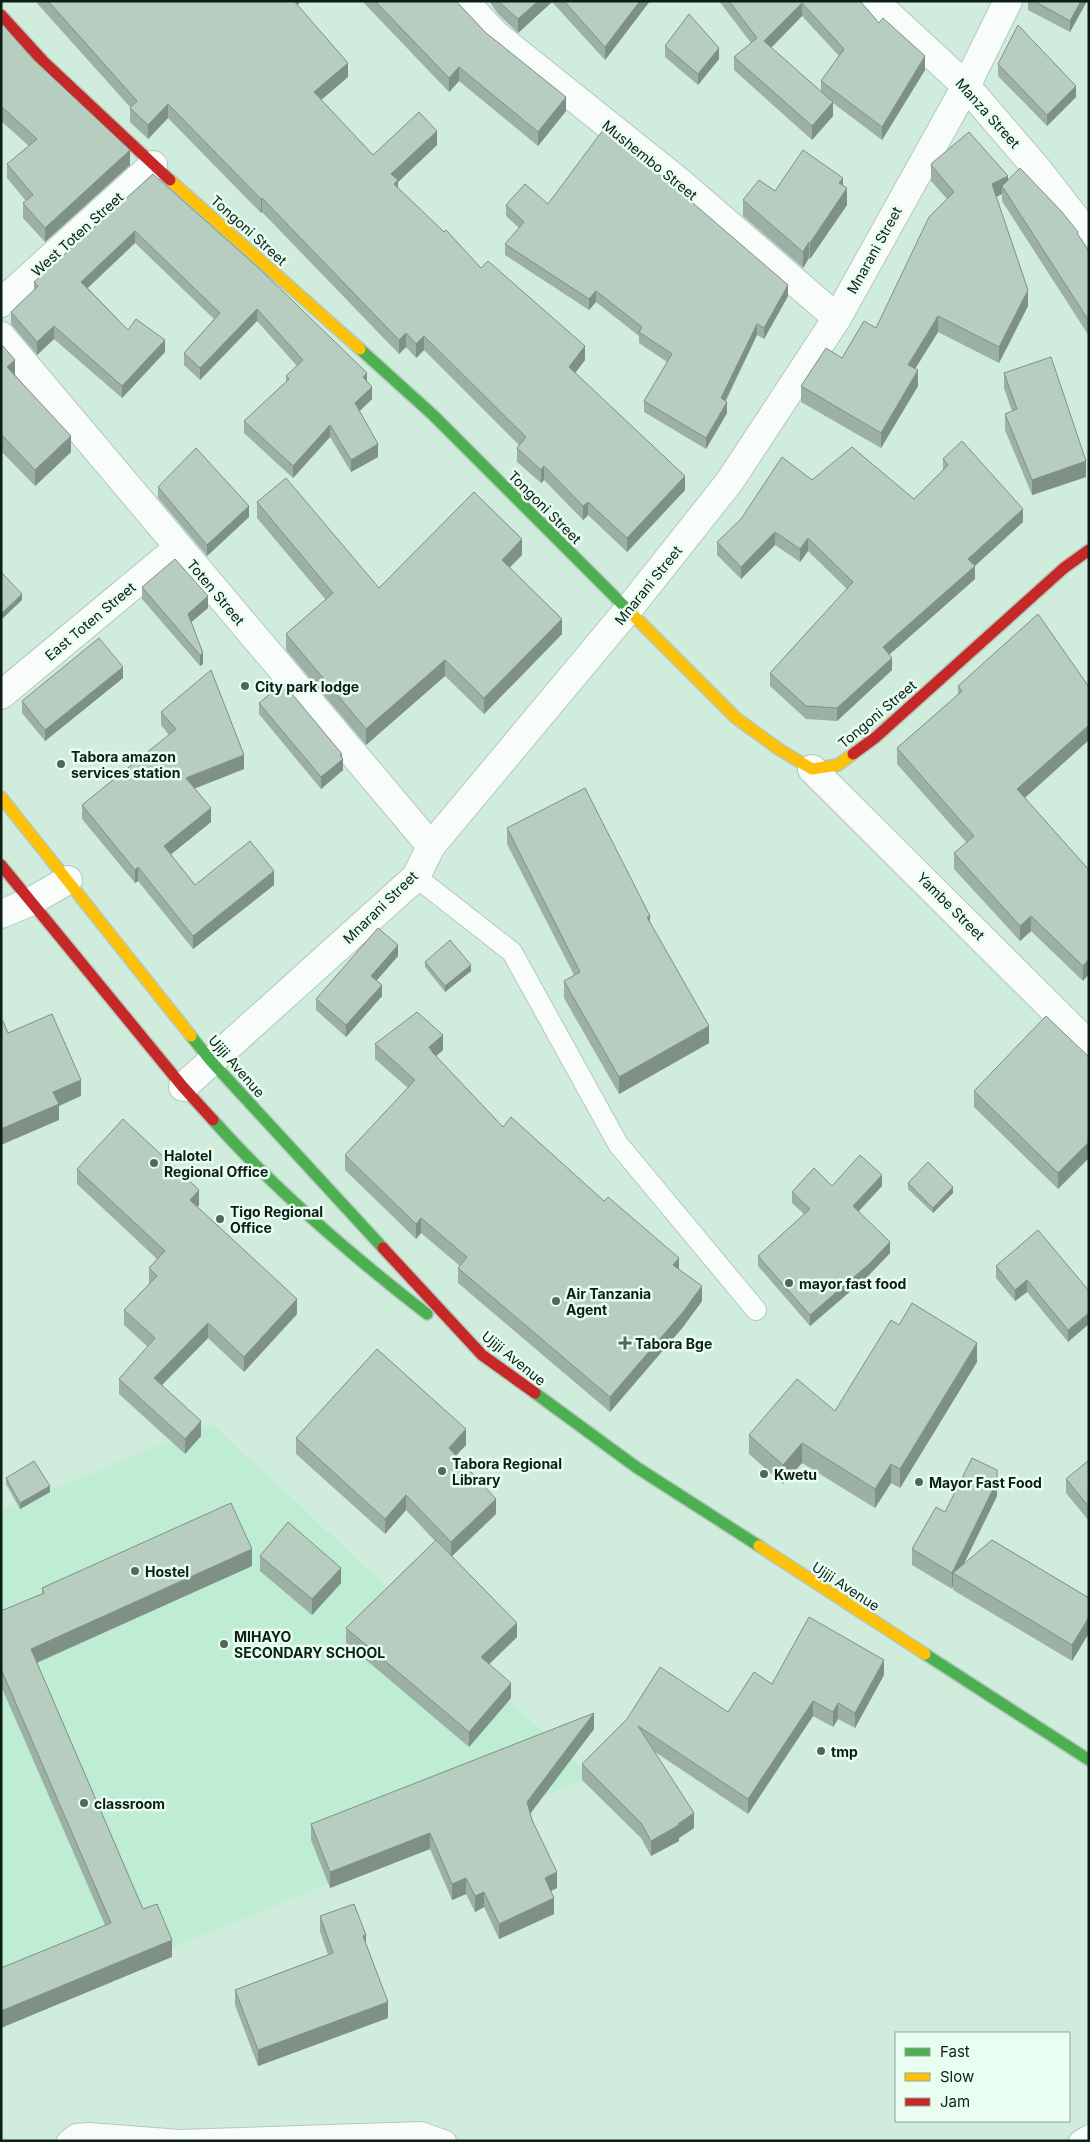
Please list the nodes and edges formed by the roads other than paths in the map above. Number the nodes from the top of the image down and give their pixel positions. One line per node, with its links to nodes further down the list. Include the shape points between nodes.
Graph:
1 (464, 1): 9 (street, Mushembo Street, via 496,36 682,184)
2 (874, 1): 5 (street, Manza Street)
3 (1008, 1): 5 (street, Mnarani Street)
4 (1, 15): 6 (main road, Tongoni Street, via 44,62)
5 (966, 86): 7 (street, Manza Street, via 1039,171); 9 (street, Mnarani Street)
6 (154, 164): 8 (street, West Toten Street); 13 (main road, Tongoni Street, via 433,415)
7 (1089, 236)
8 (1, 303)
9 (837, 318): 13 (street, Mnarani Street, via 730,481)
10 (1, 336): 11 (street, Toten Street)
11 (178, 548): 14 (street, East Toten Street); 17 (street, Toten Street)
12 (1089, 550): 15 (main road, Tongoni Street, via 1064,568 876,737 838,765)
13 (627, 611): 15 (main road, Tongoni Street, via 736,718); 17 (street, Mnarani Street)
14 (1, 695)
15 (812, 769): 23 (street, Yambe Street)
16 (1, 797): 20 (main road, Ujiji Avenue)
17 (432, 846): 19 (street, Mnarani Street)
18 (1, 865): 21 (main road)
19 (416, 877): 24 (street, Mnarani Street); 26 (lane, via 512,952 618,1144)
20 (68, 880): 21 (street); 24 (main road, Ujiji Avenue)
21 (30, 902): 22 (street); 25 (main road)
22 (1, 914)
23 (1089, 1045)
24 (212, 1061): 25 (street, Mnarani Street); 27 (main road, Ujiji Avenue)
25 (183, 1087): 27 (main road, via 268,1179 370,1270)
26 (756, 1310)
27 (482, 1355): 28 (main road, Ujiji Avenue, via 636,1467)
28 (1089, 1760)
29 (1089, 2135): 32 (lane)
30 (67, 2141): 31 (lane, via 76,2134 90,2133 180,2140 421,2132)
31 (446, 2141)
32 (1079, 2141)

